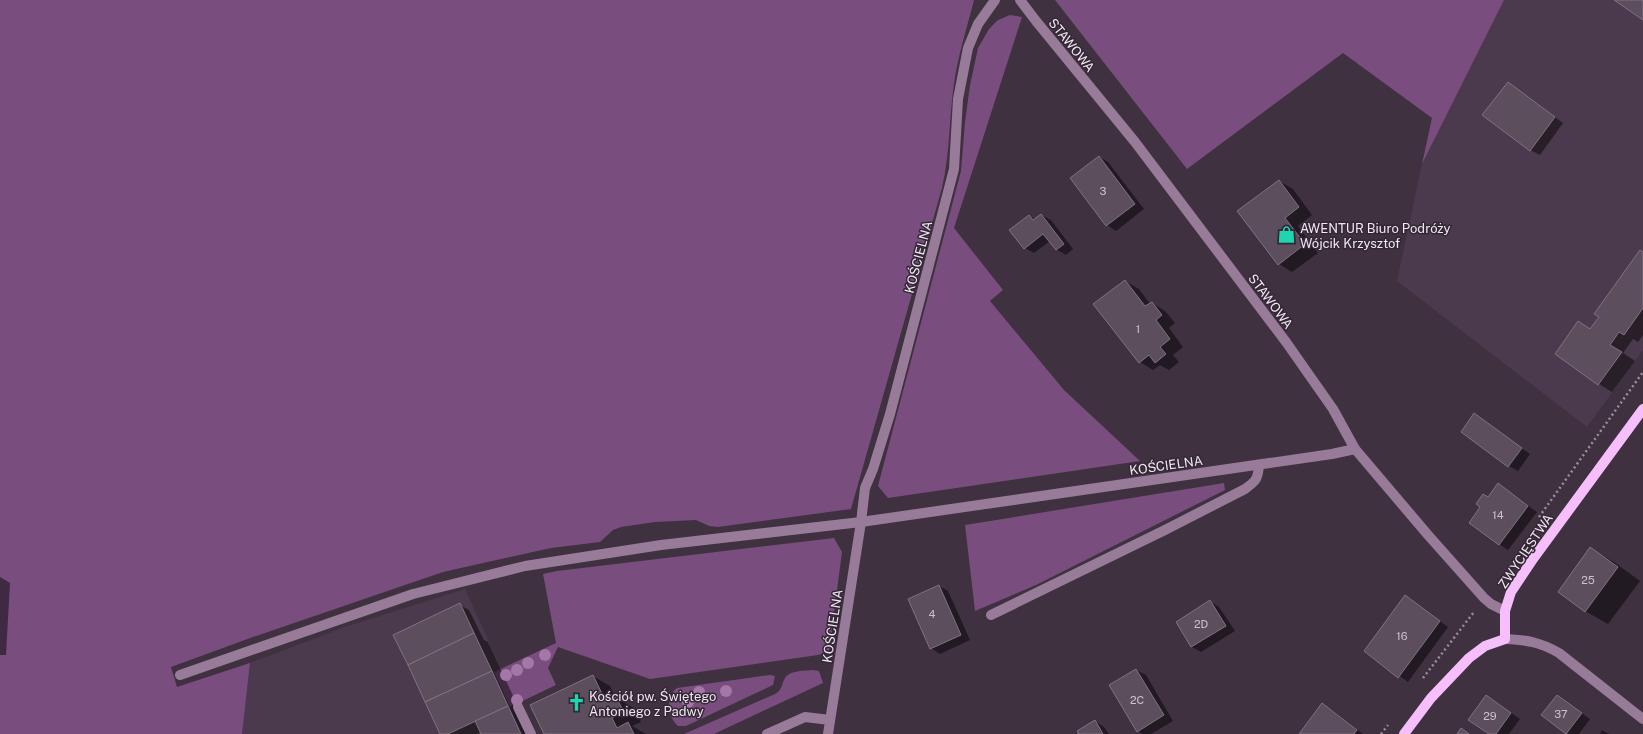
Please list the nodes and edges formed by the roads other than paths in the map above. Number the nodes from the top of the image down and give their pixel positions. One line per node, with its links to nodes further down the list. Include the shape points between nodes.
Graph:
1 (995, 0): 6 (street, KOŚCIELNA, via 978,24 968,48 958,99 954,169 892,407 865,488)
2 (1020, 0): 4 (street, STAWOWA, via 1139,147 1286,342 1333,409)
3 (1643, 409): 7 (main road, ZWYCIĘSTWA, via 1533,559 1511,592)
4 (1355, 448): 5 (street, KOŚCIELNA); 7 (street, STAWOWA, via 1484,598)
5 (1259, 465): 6 (street, KOŚCIELNA); 8 (street, via 1255,482 1245,489)
6 (861, 522): 10 (street, via 661,545 525,566 413,594); 13 (street, KOŚCIELNA)
7 (1505, 611): 9 (main road, ZWYCIĘSTWA)
8 (991, 615)
9 (1505, 639): 12 (street, via 1529,640 1559,653); 17 (main road, via 1485,646 1469,658 1432,698)
10 (180, 675)
11 (518, 707): 14 (street)
12 (1643, 719)
13 (830, 720): 15 (street, via 805,717); 16 (street, KOŚCIELNA)
14 (531, 734)
15 (767, 734)
16 (828, 734)
17 (1404, 734)

